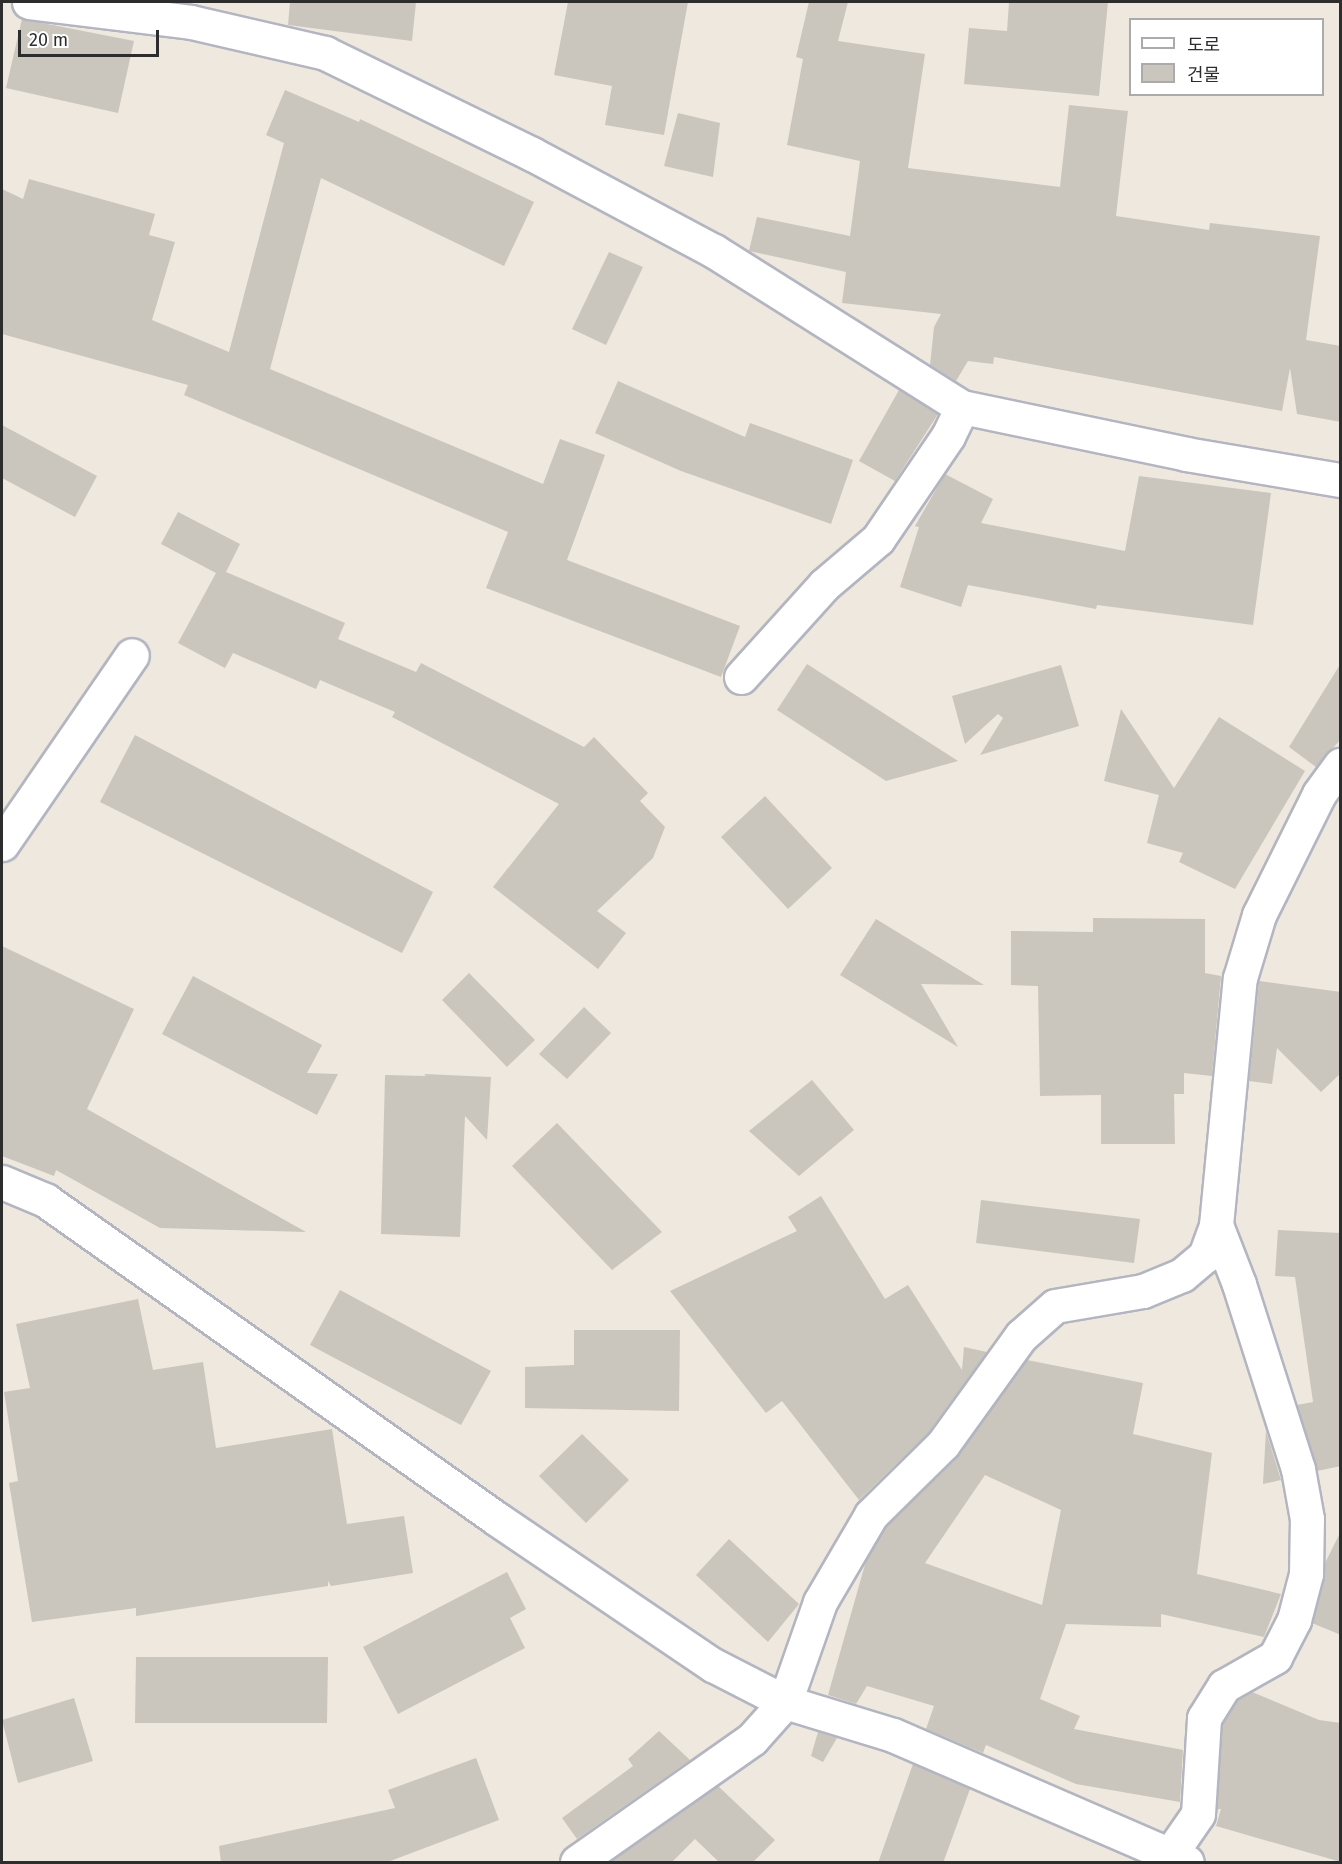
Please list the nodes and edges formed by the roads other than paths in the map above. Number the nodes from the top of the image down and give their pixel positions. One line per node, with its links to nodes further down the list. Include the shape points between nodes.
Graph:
1 (29, 2): 2 (street, via 191,22 325,53 532,154 714,251)
2 (962, 406): 3 (street, via 1186,454); 5 (street, via 948,436 878,539 824,585)
3 (1341, 480)
4 (132, 656): 7 (street)
5 (741, 677)
6 (1341, 765): 9 (street, via 1319,794 1259,915 1240,978)
7 (2, 844)
8 (2, 1182): 10 (street, via 45,1200 516,1532 713,1665)
9 (1215, 1225): 10 (street, via 1205,1256 1182,1275 1143,1291 1054,1306 1021,1336 943,1444 871,1515 820,1602); 11 (street, via 1239,1284 1298,1469 1307,1519 1306,1574 1294,1620 1275,1657 1224,1686 1204,1718 1198,1814)
10 (785, 1702): 11 (street, via 893,1735); 12 (street, via 752,1739)
11 (1179, 1858)
12 (577, 1863)

